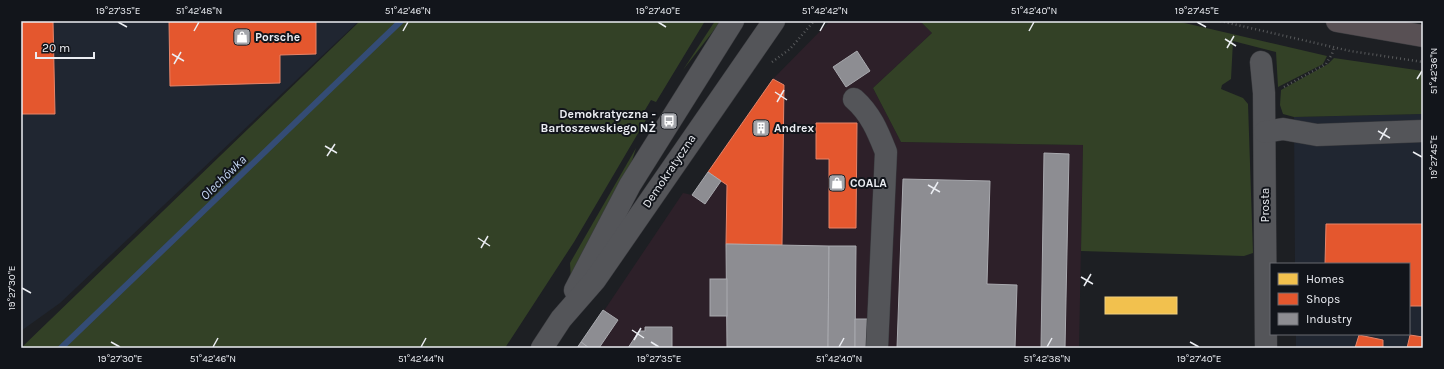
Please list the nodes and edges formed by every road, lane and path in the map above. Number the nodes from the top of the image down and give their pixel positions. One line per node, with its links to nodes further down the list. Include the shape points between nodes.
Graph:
1 (733, 21): 13 (street, Demokratyczna, via 630,185 587,264)
2 (774, 21): 13 (street, Demokratyczna, via 595,280)
3 (1220, 21): 6 (path)
4 (1337, 21): 5 (main road)
5 (1423, 36)
6 (1334, 47): 8 (path); 9 (path, via 1326,64 1279,89)
7 (1260, 62): 9 (street, Prosta)
8 (1423, 62)
9 (1264, 93): 12 (street, Prosta)
10 (854, 99): 15 (street, via 864,108 876,126 886,152)
11 (1423, 131): 12 (street, via 1317,135 1283,129)
12 (1265, 132): 16 (street, Prosta)
13 (561, 319): 14 (street, Demokratyczna)
14 (542, 348)
15 (877, 348)
16 (1266, 348)

